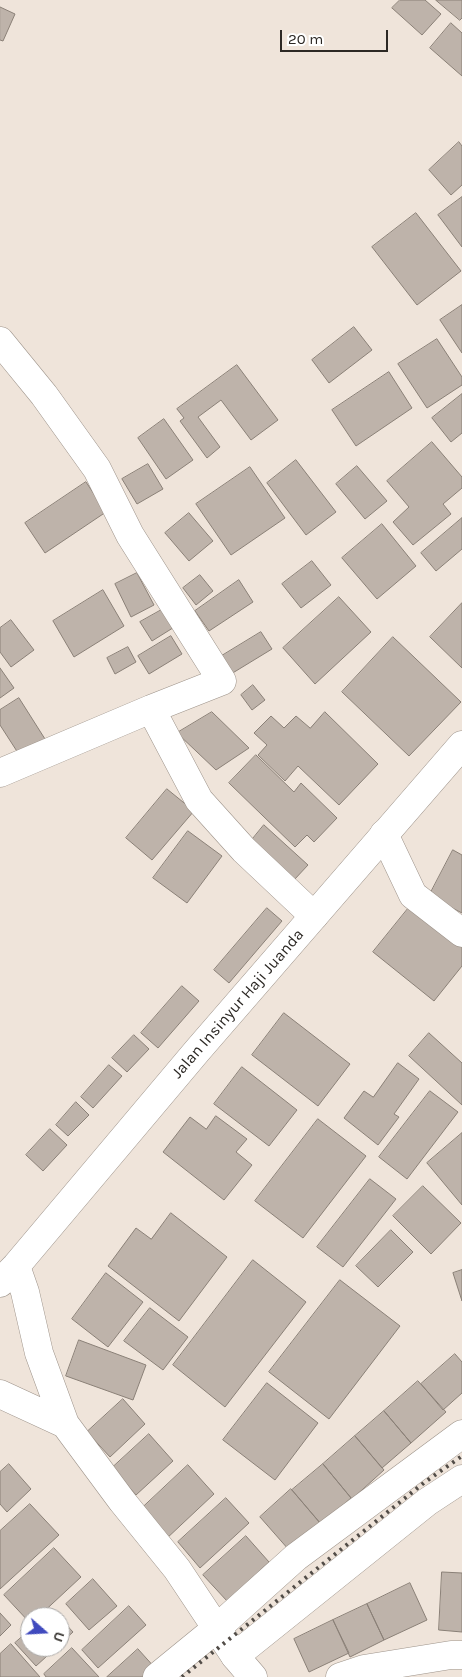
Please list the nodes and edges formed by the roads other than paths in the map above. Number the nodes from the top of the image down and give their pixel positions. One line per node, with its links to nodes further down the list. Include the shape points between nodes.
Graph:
1 (0, 341): 2 (street, via 97,469 130,535 222,681)
2 (151, 709): 4 (street); 6 (street, via 199,800 244,850)
3 (462, 745): 5 (street, Jalan Insinyur Haji Juanda)
4 (0, 773)
5 (384, 834): 6 (street, Jalan Insinyur Haji Juanda); 7 (street, via 413,895)
6 (314, 916): 8 (street, Jalan Insinyur Haji Juanda)
7 (462, 933)
8 (8, 1274): 10 (street, via 25,1292 39,1353)
9 (0, 1394): 10 (street)
10 (65, 1424): 13 (street, via 176,1569)
11 (462, 1434): 13 (street, via 296,1557)
12 (462, 1479): 15 (street, via 427,1502)
13 (216, 1628): 15 (street); 16 (street)
14 (462, 1655): 18 (street, via 364,1669)
15 (235, 1656): 17 (street)
16 (157, 1677)
17 (253, 1677)
18 (340, 1677)

